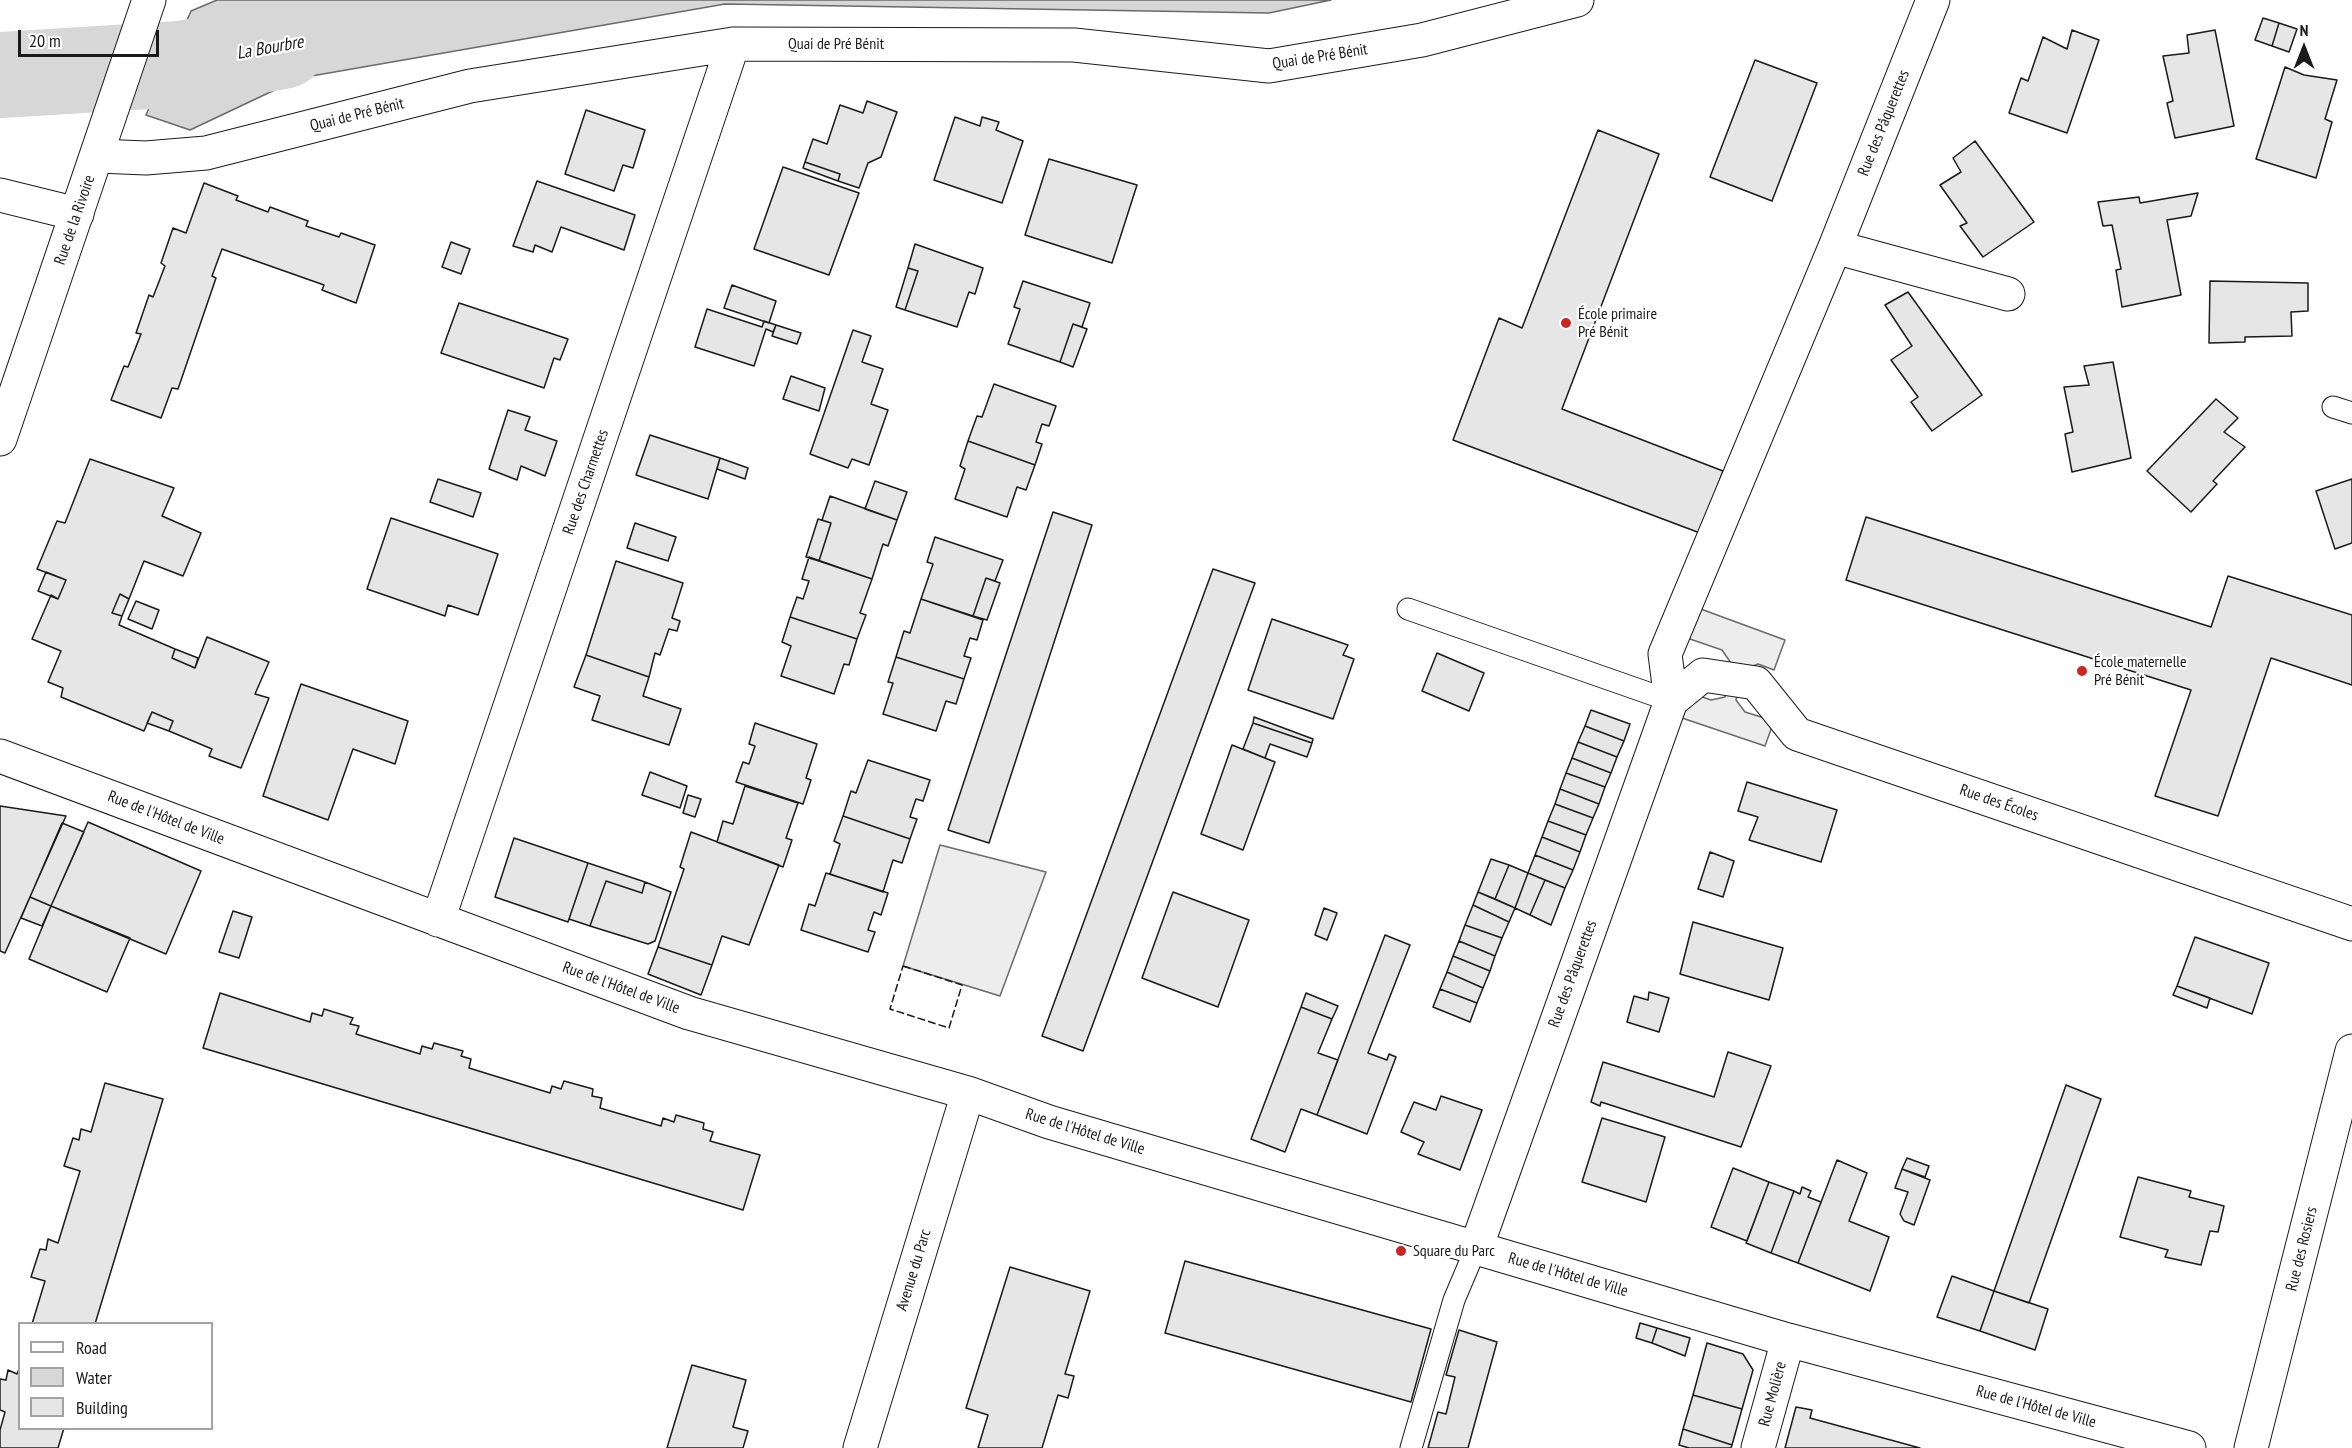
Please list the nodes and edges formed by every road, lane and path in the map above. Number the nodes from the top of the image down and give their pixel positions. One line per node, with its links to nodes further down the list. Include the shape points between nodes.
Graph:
1 (149, 0): 5 (street, Rue de la Rivoire)
2 (1577, 0): 4 (street, Quai de Pré Bénit, via 1422,40 1269,66 1074,45)
3 (1933, 0): 8 (street, Rue des Pâquerettes)
4 (733, 44): 5 (street, Quai de Pré Bénit, via 470,86 206,153 146,158); 14 (street, Rue des Charmettes)
5 (101, 146): 7 (street, Rue de la Rivoire)
6 (0, 195): 7 (street)
7 (77, 214): 10 (street, Rue de la Rivoire)
8 (1835, 247): 9 (street); 12 (street, Rue des Pâquerettes, via 1665,654)
9 (2008, 294)
10 (0, 439)
11 (1408, 609): 12 (lane)
12 (1671, 701): 15 (street, Rue des Écoles, via 1703,675 1756,683 1797,734); 18 (street, Rue des Pâquerettes)
13 (0, 756): 14 (street, Rue de l'Hôtel de Ville)
14 (438, 920): 17 (street, Rue de l'Hôtel de Ville, via 689,1013)
15 (2352, 924)
16 (2352, 1051): 24 (street, Rue des Rosiers)
17 (968, 1093): 18 (street, Rue de l'Hôtel de Ville, via 1048,1122); 20 (street, Avenue du Parc)
18 (1476, 1248): 19 (street, Rue de l'Hôtel de Ville); 21 (lane, via 1454,1300)
19 (1788, 1340): 22 (street, Rue Molière); 23 (street, Rue de l'Hôtel de Ville)
20 (860, 1448)
21 (1411, 1448)
22 (1758, 1448)
23 (2189, 1448)
24 (2251, 1448)

